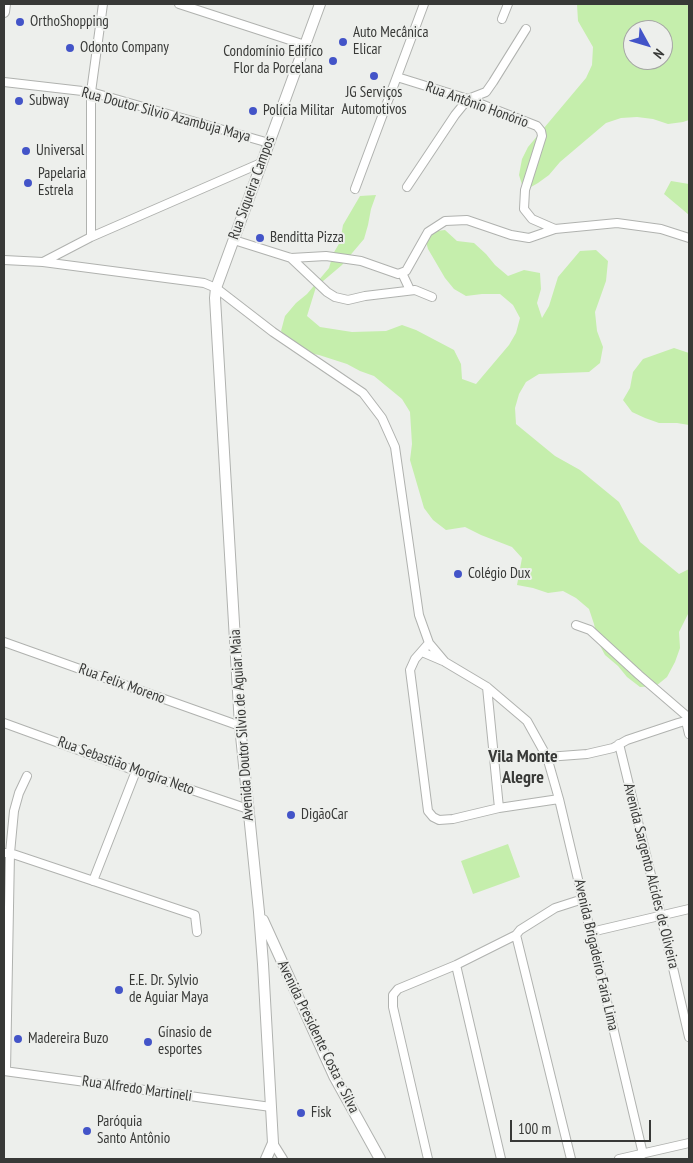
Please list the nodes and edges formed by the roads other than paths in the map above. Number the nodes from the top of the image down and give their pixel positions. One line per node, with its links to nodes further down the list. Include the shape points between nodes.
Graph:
1 (5, 4): 7 (main road)
2 (103, 4): 13 (street)
3 (179, 4): 10 (street)
4 (320, 4): 10 (main road, Rua Siqueira Campos)
5 (424, 4): 11 (street)
6 (508, 4): 8 (street)
7 (4, 12)
8 (502, 19)
9 (526, 28): 14 (street, via 486,92)
10 (305, 45): 15 (main road, Rua Siqueira Campos)
11 (397, 77): 14 (street, Rua Antônio Honório); 18 (street)
12 (4, 82): 13 (street, Rua Doutor Silvio Azambuja Maya)
13 (91, 92): 15 (street, Rua Doutor Silvio Azambuja Maya); 20 (street)
14 (468, 99): 17 (street); 19 (street, Rua Antônio Honório, via 537,126 541,131 525,190 524,209 532,219)
15 (269, 143): 16 (main road, Rua Siqueira Campos)
16 (262, 164): 20 (street); 22 (main road, Rua Siqueira Campos)
17 (407, 187)
18 (355, 189)
19 (555, 229): 21 (street, Rua Antônio Honório, via 617,224 661,229); 26 (street, via 529,238 468,220 445,221 428,232 406,271)
20 (91, 237): 25 (street)
21 (689, 238)
22 (234, 240): 23 (street); 27 (main road, Rua Siqueira Campos)
23 (291, 258): 26 (street, via 326,256 361,261 393,273); 28 (street, via 335,297 348,300)
24 (4, 260): 25 (street)
25 (43, 262): 27 (street, via 204,283)
26 (402, 272): 28 (street)
27 (216, 288): 32 (street, via 273,332 363,393 382,418 395,448 419,615); 38 (main road, Avenida Doutor Silvio de Aguiar Maia)
28 (410, 290): 29 (street)
29 (432, 297)
30 (576, 625): 36 (street, via 590,630)
31 (4, 642): 38 (street, Rua Felix Moreno)
32 (429, 643): 33 (street); 34 (street)
33 (422, 652): 34 (street); 45 (street, via 410,670 428,811 439,820)
34 (445, 662): 35 (street, Avenida Brigadeiro Faria Lima)
35 (487, 687): 41 (street, Avenida Brigadeiro Faria Lima, via 527,721); 45 (street)
36 (688, 720): 39 (street); 40 (street)
37 (4, 723): 42 (street, Rua Sebastião Morgira Neto)
38 (240, 726): 46 (main road, Avenida Doutor Silvio de Aguiar Maia)
39 (689, 734)
40 (619, 744): 41 (street, via 587,754); 52 (street, Avenida Sargento Alcides de Oliveira)
41 (547, 757): 44 (street, Avenida Brigadeiro Faria Lima)
42 (136, 770): 46 (street, Rua Sebastião Morgira Neto); 48 (street)
43 (27, 776): 47 (street, via 18,793)
44 (559, 799): 45 (street); 49 (street, Avenida Brigadeiro Faria Lima)
45 (499, 808)
46 (248, 809): 51 (main road, Avenida Doutor Silvio de Aguiar Maia)
47 (7, 853): 48 (street); 60 (street)
48 (93, 881): 53 (street, via 195,915)
49 (583, 898): 54 (street, Avenida Brigadeiro Faria Lima); 55 (street, via 555,908)
50 (689, 909): 52 (street)
51 (259, 912): 56 (main road, Avenida Presidente Costa e Silva); 57 (main road, Avenida Doutor Silvio de Aguiar Maia)
52 (661, 916): 54 (street); 59 (street, Avenida Sargento Alcides de Oliveira)
53 (197, 932)
54 (591, 932): 64 (street, Avenida Brigadeiro Faria Lima)
55 (516, 935): 58 (street); 70 (street)
56 (281, 962): 57 (main road); 67 (main road, Avenida Presidente Costa e Silva, via 334,1076)
57 (263, 964): 61 (main road, Avenida Doutor Silvio de Aguiar Maia)
58 (456, 965): 68 (street, via 398,989 394,996 393,1007); 69 (street)
59 (689, 1037)
60 (5, 1071): 61 (street, Rua Alfredo Martineli)
61 (271, 1107): 62 (main road, Avenida Doutor Silvio de Aguiar Maia)
62 (273, 1143): 65 (main road, Avenida Doutor Silvio de Aguiar Maia); 66 (street)
63 (689, 1143): 64 (street)
64 (643, 1154): 71 (street)
65 (266, 1159)
66 (283, 1159)
67 (380, 1159)
68 (428, 1159)
69 (501, 1159)
70 (571, 1159)
71 (622, 1159)

